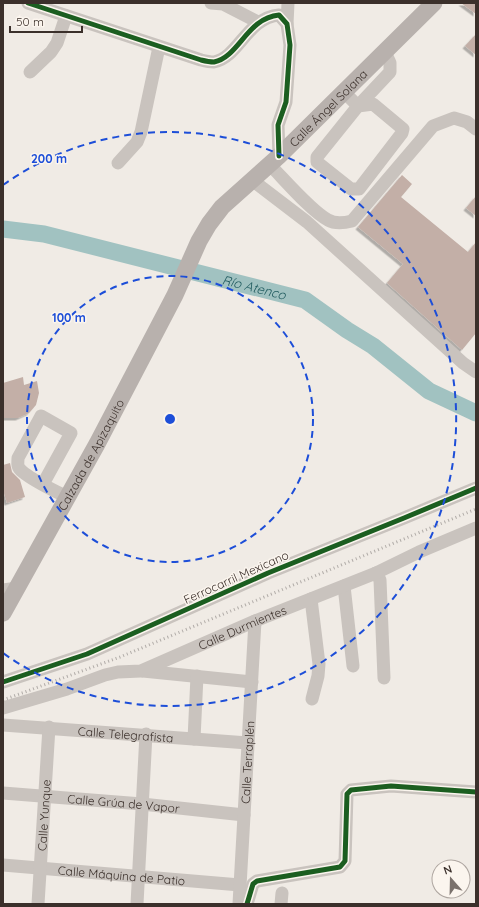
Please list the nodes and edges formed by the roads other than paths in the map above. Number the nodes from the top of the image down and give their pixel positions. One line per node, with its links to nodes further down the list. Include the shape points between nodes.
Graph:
1 (211, 3): 6 (street, via 223,4)
2 (288, 3): 7 (street)
3 (434, 3): 9 (main road, Calle Ángel Solana)
4 (32, 4): 5 (street)
5 (66, 16): 8 (street); 10 (street, via 57,43)
6 (258, 22): 7 (street, via 278,15); 8 (street, via 231,51 214,62)
7 (287, 24): 14 (street, via 290,45 289,71 286,102 278,125)
8 (159, 47): 15 (street, via 137,142)
9 (385, 52): 11 (main road, Calle Ángel Solana); 12 (street, via 390,63 390,72)
10 (30, 72)
11 (344, 92): 12 (street); 14 (main road, Calle Ángel Solana)
12 (358, 106): 12 (street, via 373,104 403,129 359,189 355,190 317,162 317,157)
13 (476, 129): 14 (street, via 468,122 454,118 433,126 352,221 343,223 328,220 317,212)
14 (274, 160): 16 (main road, Calle Ángel Solana)
15 (118, 163)
16 (252, 180): 17 (main road, Calle Ángel Solana, via 222,207 199,241); 18 (street, via 307,222 451,353)
17 (175, 295): 21 (main road, Calzada de Apizaquito)
18 (476, 372)
19 (43, 484): 19 (street, via 23,472 18,463 18,458 41,416 71,433); 21 (street)
20 (476, 488): 33 (street, Ferrocarril Mexicano, via 268,573 87,654)
21 (68, 497): 25 (main road, Calzada de Apizaquito)
22 (476, 528): 23 (street, Calle Durmientes)
23 (376, 573): 24 (street, Calle Durmientes); 32 (street, via 380,580)
24 (344, 586): 26 (street, Calle Durmientes); 29 (street)
25 (10, 589): 27 (main road, Calzada de Apizaquito)
26 (310, 599): 28 (street, Calle Durmientes); 35 (street, via 319,664)
27 (3, 613)
28 (255, 621): 30 (street, Calle Durmientes); 34 (street, Calle Terraplén)
29 (353, 666)
30 (141, 671): 31 (street); 36 (street, Calle Durmientes, via 105,675)
31 (197, 676): 34 (street); 40 (street)
32 (384, 678)
33 (3, 682)
34 (252, 682): 41 (street, Calle Terraplén)
35 (312, 699)
36 (3, 708)
37 (3, 725): 38 (street, Calle Telegrafista)
38 (49, 727): 39 (street, Calle Telegrafista); 44 (street, Calle Yunque)
39 (146, 734): 40 (street, Calle Telegrafista); 45 (street)
40 (194, 739): 41 (street, Calle Telegrafista)
41 (248, 744): 46 (street, Calle Terraplén)
42 (476, 792): 54 (street, via 391,786 351,790 347,794 345,861 340,867 257,881 253,884)
43 (3, 793): 44 (street, Calle Grúa de Vapor)
44 (45, 797): 45 (street, Calle Grúa de Vapor); 48 (street, Calle Yunque)
45 (142, 804): 46 (street, Calle Grúa de Vapor); 49 (street)
46 (244, 815): 50 (street, Calle Terraplén)
47 (3, 865): 48 (street, Calle Máquina de Patio)
48 (40, 868): 49 (street, Calle Máquina de Patio); 51 (street, Calle Yunque)
49 (139, 876): 50 (street, Calle Máquina de Patio); 52 (street)
50 (240, 885): 53 (street, Calle Terraplén)
51 (38, 904)
52 (138, 904)
53 (239, 904)
54 (247, 904)

